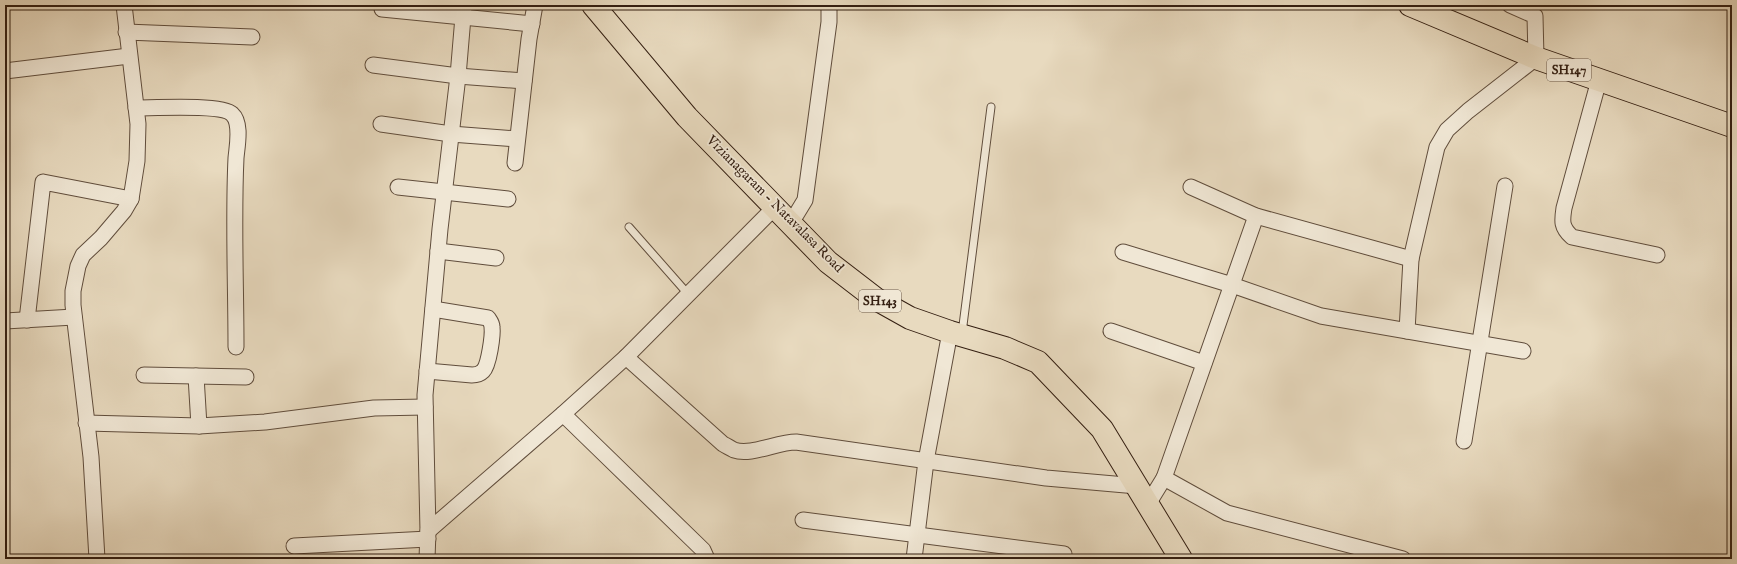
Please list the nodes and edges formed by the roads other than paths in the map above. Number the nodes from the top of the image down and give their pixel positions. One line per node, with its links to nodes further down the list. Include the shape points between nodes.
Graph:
1 (124, 5): 11 (street)
2 (535, 5): 10 (street)
3 (592, 5): 33 (main road, Vizianagaram - Natavalasa Road / SH143, via 688,117)
4 (830, 5): 35 (street, via 805,200)
5 (1410, 5): 14 (main road, SH147)
6 (1510, 5): 9 (street)
7 (382, 9): 8 (street)
8 (463, 11): 10 (street); 17 (street)
9 (1538, 11): 14 (street)
10 (532, 24): 19 (street)
11 (126, 32): 12 (street); 13 (street)
12 (252, 38)
13 (129, 56): 16 (street); 21 (street)
14 (1536, 58): 18 (main road, SH147); 41 (street, via 1468,111 1447,130 1436,147)
15 (373, 65): 17 (street)
16 (5, 71)
17 (458, 76): 19 (street); 24 (street)
18 (1599, 80): 23 (main road, SH147); 39 (street, via 1564,208 1563,224 1572,237)
19 (524, 81): 25 (street)
20 (991, 107): 50 (lane)
21 (136, 108): 31 (street, via 137,161); 52 (street, via 225,110 236,118)
22 (381, 124): 24 (street)
23 (1732, 126)
24 (451, 134): 25 (street); 30 (street)
25 (518, 139): 26 (street)
26 (515, 163)
27 (1505, 186): 51 (street)
28 (398, 187): 30 (street)
29 (1191, 187): 34 (street)
30 (444, 193): 32 (street); 37 (street)
31 (131, 199): 45 (street, via 101,238 83,255 73,291); 46 (street, via 43,182)
32 (508, 199)
33 (775, 207): 35 (main road, Vizianagaram - Natavalasa Road / SH143); 43 (street)
34 (1256, 216): 41 (street); 42 (street)
35 (791, 223): 50 (main road, Vizianagaram - Natavalasa Road / SH143, via 828,262 876,299 910,318)
36 (629, 227): 43 (lane)
37 (438, 251): 40 (street); 44 (street)
38 (1123, 252): 42 (street)
39 (1657, 255)
40 (496, 258)
41 (1411, 260): 49 (street)
42 (1232, 285): 49 (street, via 1321,316); 55 (street)
43 (688, 294): 54 (street)
44 (433, 309): 56 (street); 56 (street, via 488,318 491,322 491,337 483,372 472,375)
45 (74, 317): 46 (street); 62 (street)
46 (27, 320): 47 (street)
47 (5, 321)
48 (1111, 331): 55 (street)
49 (1407, 331): 51 (street)
50 (956, 334): 65 (street); 67 (main road, Vizianagaram - Natavalasa Road / SH143, via 1005,348 1038,362 1102,429)
51 (1479, 344): 53 (street); 64 (street)
52 (236, 347)
53 (1522, 351)
54 (626, 357): 61 (street); 65 (street, via 723,444 735,450 796,442)
55 (1204, 362): 66 (street)
56 (427, 371): 60 (street)
57 (144, 375): 58 (street)
58 (196, 376): 59 (street); 63 (street)
59 (246, 377)
60 (425, 407): 63 (street, via 374,408 265,422); 69 (street)
61 (564, 414): 69 (street); 76 (street, via 703,550)
62 (86, 422): 63 (street); 74 (street, via 95,503)
63 (199, 426)
64 (1464, 441)
65 (926, 461): 67 (street); 70 (street)
66 (1164, 478): 67 (street); 78 (street, via 1227,514)
67 (1142, 495): 73 (main road, Vizianagaram - Natavalasa Road / SH143)
68 (803, 520): 70 (street)
69 (428, 535): 71 (street); 75 (street)
70 (917, 535): 72 (street); 77 (street)
71 (294, 546)
72 (1064, 554)
73 (1174, 554)
74 (97, 559)
75 (427, 559)
76 (707, 559)
77 (914, 559)
78 (1403, 559)

